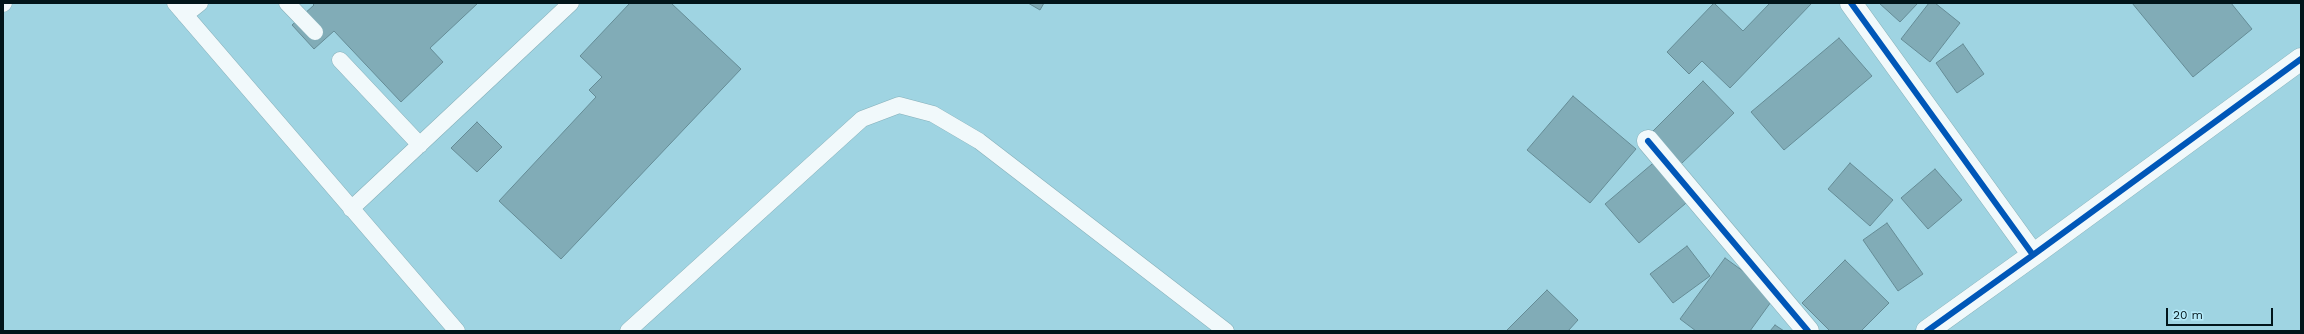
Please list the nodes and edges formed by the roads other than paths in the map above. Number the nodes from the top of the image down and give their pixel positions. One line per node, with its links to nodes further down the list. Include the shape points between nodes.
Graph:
1 (175, 3): 6 (lane)
2 (200, 3): 6 (lane)
3 (287, 3): 7 (lane)
4 (571, 3): 11 (lane)
5 (1851, 3): 13 (street)
6 (185, 15): 12 (lane)
7 (314, 32)
8 (2301, 59): 13 (street)
9 (340, 60): 11 (lane)
10 (1648, 141): 17 (street)
11 (420, 145): 12 (lane)
12 (351, 209): 14 (lane)
13 (2033, 255): 18 (street)
14 (457, 331)
15 (628, 331): 16 (lane, via 862,119 899,105 933,114 979,141)
16 (1226, 331)
17 (1808, 331)
18 (1927, 331)

